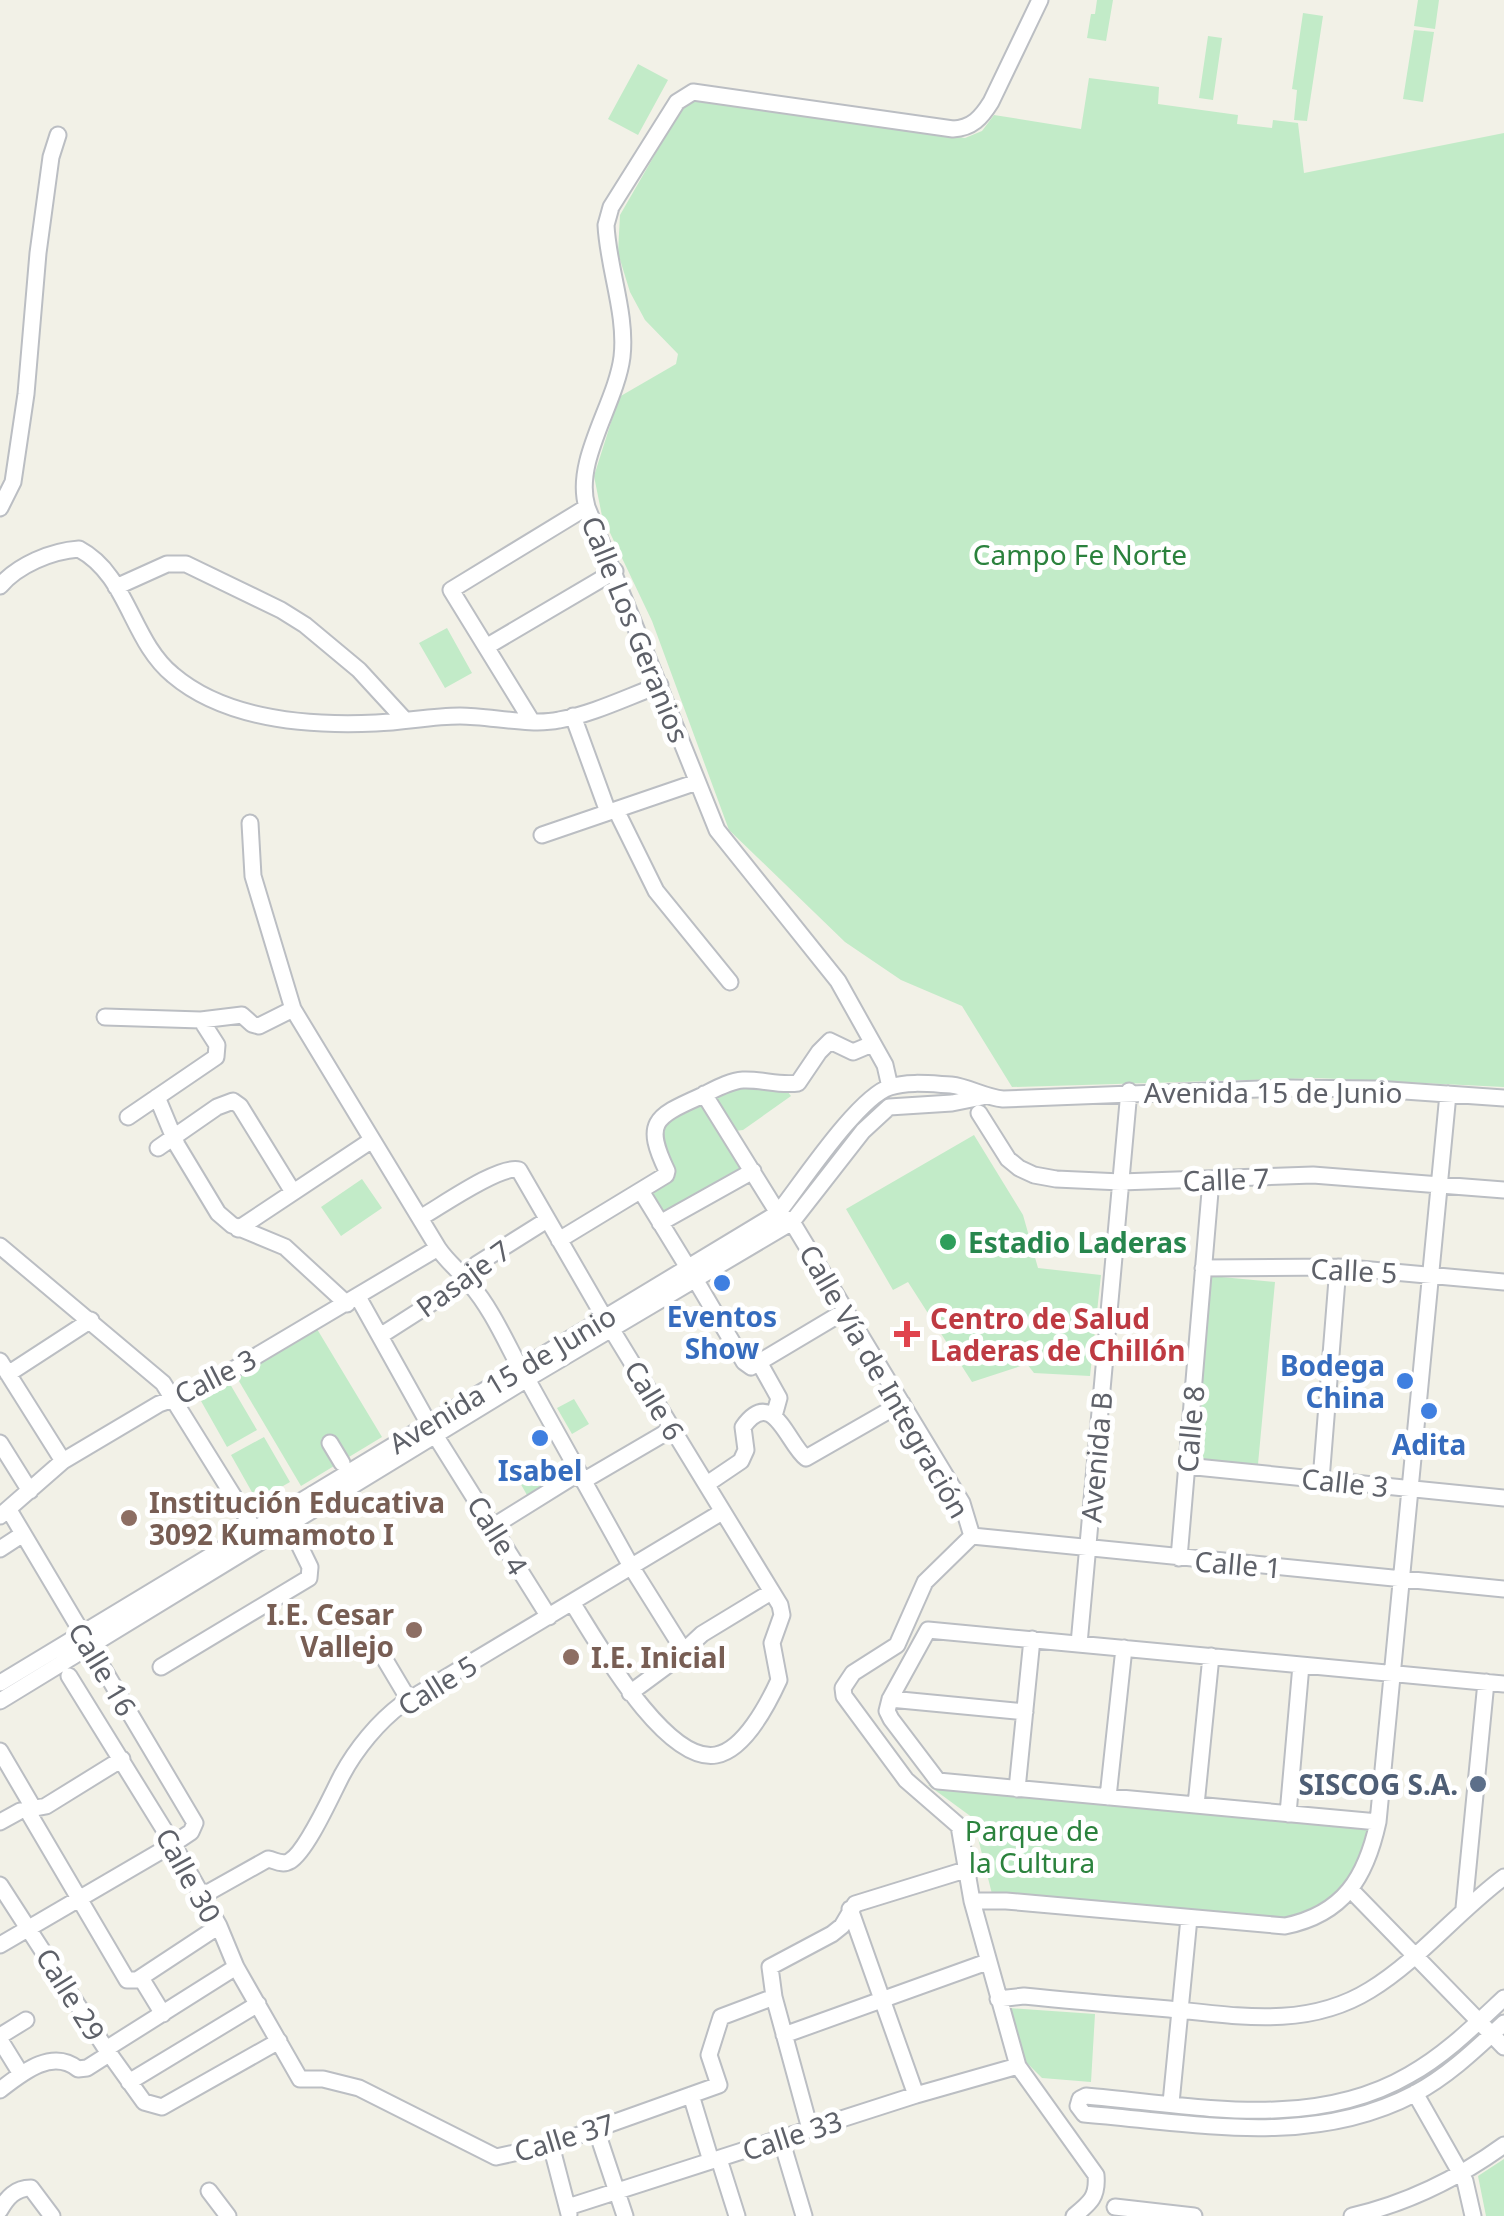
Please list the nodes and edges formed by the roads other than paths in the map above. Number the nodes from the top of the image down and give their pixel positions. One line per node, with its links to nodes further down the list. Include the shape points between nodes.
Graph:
1 (1040, 0): 3 (street, Calle Los Geranios, via 983,115 964,128 703,92 677,102 607,216 622,359 583,481)
2 (58, 135): 4 (street, via 14,482)
3 (587, 507): 5 (street, Calle Los Geranios); 8 (street, via 452,590)
4 (0, 508)
5 (615, 571): 8 (street); 9 (street, Calle Los Geranios)
6 (0, 586): 7 (street, via 29,564 78,549)
7 (116, 587): 11 (street, via 167,564 186,564 305,625); 11 (street, via 158,662 211,697 246,713 339,724)
8 (486, 647): 12 (street)
9 (660, 685): 10 (street); 13 (street, Calle Los Geranios)
10 (573, 716): 12 (street); 14 (street)
11 (404, 719): 12 (street)
12 (531, 720)
13 (697, 782): 14 (street); 21 (street, Calle Los Geranios, via 716,830 838,981)
14 (612, 811): 16 (street); 17 (street, via 656,891)
15 (250, 824): 18 (street, via 253,876)
16 (542, 836)
17 (730, 982)
18 (292, 1009): 20 (street, via 258,1026 242,1015); 31 (street)
19 (105, 1017): 20 (street)
20 (202, 1020): 26 (street, via 216,1057)
21 (872, 1044): 22 (street, Calle Los Geranios); 24 (street, via 853,1052 824,1044 798,1083 742,1080)
22 (890, 1087): 28 (street, Avenida 15 de Junio, via 962,1087); 40 (street, Avenida 15 de Junio, via 863,1106)
23 (1129, 1092): 25 (street, Avenida 15 de Junio); 28 (street, Avenida 15 de Junio); 35 (street, Avenida B)
24 (704, 1094): 33 (street, Calle Vía de Integración); 38 (street, via 656,1123 654,1144 666,1176)
25 (1448, 1094): 27 (street, Avenida 15 de Junio); 36 (street)
26 (157, 1097): 29 (street); 30 (street)
27 (1504, 1098)
28 (980, 1105): 35 (street, Calle 7, via 1008,1159 1020,1168 1056,1179); 40 (street, Avenida 15 de Junio, via 889,1107)
29 (128, 1117)
30 (174, 1137): 32 (street); 39 (street, via 224,1103 237,1102); 44 (street, via 218,1213)
31 (372, 1140): 39 (street); 41 (street)
32 (158, 1148)
33 (752, 1171): 40 (street, Calle Vía de Integración); 43 (street)
34 (1211, 1180): 35 (street, Calle 7); 36 (street, Calle 7, via 1313,1175); 49 (street, Calle 8)
35 (1121, 1182): 86 (street, Avenida B)
36 (1439, 1184): 37 (street, Calle 7); 51 (street)
37 (1504, 1190)
38 (641, 1191): 43 (street); 45 (street)
39 (293, 1192): 44 (street)
40 (785, 1217): 50 (street, Avenida 15 de Junio); 55 (street, Calle Vía de Integración)
41 (420, 1218): 42 (street, Calle 6, via 512,1168); 46 (street)
42 (547, 1220): 45 (street, Calle 6); 52 (street, Pasaje 7)
43 (660, 1223): 50 (street)
44 (238, 1228): 54 (street, Calle 4, via 284,1247)
45 (559, 1240): 57 (street, Calle 6)
46 (438, 1248): 52 (street); 54 (street, Calle 3)
47 (4, 1254): 56 (street)
48 (1338, 1267): 49 (street, Calle 5); 51 (street, Calle 5); 73 (street)
49 (1203, 1268): 71 (street, Calle 8)
50 (691, 1273): 57 (street, Avenida 15 de Junio); 59 (street, via 744,1362)
51 (1431, 1275): 53 (street, Calle 5); 75 (street)
52 (464, 1277): 58 (street, Pasaje 7); 61 (street)
53 (1504, 1282)
54 (352, 1300): 58 (street, Calle 4); 62 (street, Calle 3)
55 (845, 1311): 59 (street); 63 (street, Calle Vía de Integración)
56 (91, 1320): 60 (street); 62 (street)
57 (608, 1322): 61 (street, Avenida 15 de Junio); 66 (street, Calle 6)
58 (380, 1336): 65 (street, Calle 4)
59 (760, 1364): 64 (street, via 779,1398)
60 (4, 1367): 69 (street)
61 (524, 1374): 65 (street, Avenida 15 de Junio); 72 (street)
62 (176, 1399): 69 (street, Calle 3); 82 (street)
63 (902, 1403): 64 (street, via 811,1458 802,1457); 84 (street, Calle Vía de Integración, via 962,1503)
64 (774, 1416): 74 (street, via 746,1422 744,1456)
65 (432, 1429): 80 (street, Avenida 15 de Junio); 81 (street, Calle 4); 82 (street, Avenida 15 de Junio)
66 (672, 1429): 72 (street); 74 (street, Calle 6)
67 (0, 1443): 76 (street)
68 (330, 1444): 70 (street)
69 (63, 1461): 76 (street, Calle 3)
70 (342, 1462)
71 (1186, 1466): 73 (street, Calle 3); 87 (street, Calle 8)
72 (581, 1477): 81 (street); 88 (street)
73 (1321, 1480): 75 (street, Calle 3)
74 (706, 1484): 78 (street, Calle 6)
75 (1410, 1488): 77 (street, Calle 3); 89 (street)
76 (30, 1491): 79 (street, Calle 3)
77 (1504, 1498)
78 (722, 1512): 88 (street, Calle 5); 91 (street, Calle 6)
79 (4, 1513): 83 (street, Calle 16)
80 (290, 1526): 95 (street, Avenida 15 de Junio); 102 (street, via 309,1578)
81 (492, 1527): 93 (street, Calle 4)
82 (254, 1529): 95 (street, Avenida 15 de Junio)
83 (24, 1534): 85 (street); 95 (street, Calle 16)
84 (972, 1536): 86 (street, Calle 1); 123 (street, Calle Vía de Integración, via 925,1582 897,1645 853,1673 843,1688 906,1780 959,1826)
85 (0, 1549)
86 (1087, 1549): 87 (street, Calle 1); 96 (street, Avenida B)
87 (1178, 1558): 89 (street, Calle 1)
88 (632, 1568): 92 (street, Calle 5); 99 (street)
89 (1402, 1579): 90 (street, Calle 1); 103 (street)
90 (1504, 1589)
91 (772, 1592): 99 (street); 108 (street, via 782,1610 772,1643 779,1680 745,1734 722,1753 707,1755 686,1745)
92 (573, 1604): 93 (street, Calle 5); 108 (street)
93 (548, 1618): 110 (street, Calle 5)
94 (1032, 1639): 96 (street); 109 (street, via 928,1630); 112 (street)
95 (85, 1640): 106 (street, Avenida 15 de Junio); 111 (street, Avenida 15 de Junio); 122 (street, Calle 16, via 194,1819 194,1828)
96 (1079, 1644): 98 (street)
97 (378, 1648): 110 (street)
98 (1124, 1648): 100 (street); 116 (street)
99 (684, 1651): 108 (street)
100 (1211, 1656): 101 (street); 117 (street)
101 (1301, 1664): 103 (street); 119 (street)
102 (160, 1667)
103 (1392, 1673): 105 (street); 121 (street)
104 (69, 1676): 114 (street, Calle 30)
105 (1486, 1682): 107 (street); 130 (street)
106 (0, 1683)
107 (1504, 1684)
108 (630, 1694)
109 (890, 1699): 112 (street); 115 (street, via 891,1719 932,1778)
110 (409, 1700): 127 (street, Calle 5, via 354,1756 292,1859 268,1859)
111 (0, 1701)
112 (1025, 1712): 115 (street)
113 (0, 1751): 118 (street)
114 (122, 1759): 118 (street, via 46,1806); 122 (street, Calle 30)
115 (1017, 1788): 116 (street)
116 (1108, 1797): 117 (street)
117 (1196, 1805): 119 (street)
118 (30, 1809): 120 (street); 128 (street)
119 (1288, 1814): 121 (street)
120 (0, 1822)
121 (1378, 1822): 126 (street)
122 (173, 1844): 127 (street, Calle 30); 128 (street)
123 (965, 1870): 129 (street, Calle Vía de Integración); 131 (street)
124 (1504, 1877): 130 (street)
125 (0, 1885): 134 (street, Calle 29)
126 (1352, 1890): 132 (street, via 1285,1926); 136 (street)
127 (202, 1896): 133 (street, Calle 30)
128 (80, 1900): 134 (street); 139 (street, via 125,1976)
129 (972, 1901): 132 (street); 137 (street, Calle Vía de Integración)
130 (1464, 1908): 136 (street)
131 (850, 1909): 140 (street, via 832,1934 770,1967); 142 (street)
132 (1189, 1918): 145 (street)
133 (219, 1926): 138 (street, Calle 30); 139 (street)
134 (29, 1928): 135 (street); 154 (street, Calle 29)
135 (0, 1945)
136 (1414, 1955): 145 (street, via 1365,1993 1316,2012 1266,2018); 148 (street)
137 (987, 1962): 142 (street); 143 (street, Calle Vía de Integración)
138 (236, 1967): 144 (street, Calle 30); 146 (street)
139 (141, 1978): 146 (street)
140 (774, 1996): 150 (street); 161 (street, Calle 37, via 720,2017 709,2054 720,2085)
141 (1504, 1998): 148 (street)
142 (882, 1999): 150 (street); 162 (street)
143 (998, 2000): 145 (street, via 1024,1996); 155 (street, Calle Vía de Integración)
144 (258, 2004): 152 (street, Calle 30); 158 (street)
145 (1180, 2010): 163 (street)
146 (163, 2014): 154 (street)
147 (26, 2020): 151 (street)
148 (1479, 2021): 149 (street); 163 (street, via 1407,2076 1341,2102 1276,2111)
149 (1498, 2029): 153 (street); 160 (street)
150 (784, 2034): 165 (street)
151 (0, 2038): 156 (street)
152 (279, 2041): 157 (street, Calle 30); 158 (street, Calle 29, via 162,2108 144,2102)
153 (1504, 2047)
154 (108, 2052): 156 (street, via 86,2068 53,2059); 158 (street, Calle 29)
155 (1018, 2066): 162 (street, Calle 33); 182 (street, Calle Vía de Integración, via 1096,2176 1097,2192)
156 (21, 2074): 159 (street)
157 (300, 2079): 167 (street, Calle 37, via 359,2088 496,2157)
158 (130, 2082)
159 (0, 2090)
160 (1415, 2093): 163 (street, via 1356,2117 1288,2128 1084,2114 1078,2106 1086,2096); 170 (street)
161 (691, 2095): 164 (street, Calle 37); 169 (street)
162 (916, 2095): 165 (street, Calle 33)
163 (1171, 2103)
164 (596, 2129): 167 (street, Calle 37); 172 (street)
165 (810, 2129): 166 (street, Calle 33)
166 (781, 2139): 169 (street, Calle 33); 181 (street)
167 (551, 2145): 175 (street)
168 (1504, 2145): 170 (street)
169 (715, 2160): 172 (street, Calle 33); 180 (street)
170 (1461, 2174): 176 (street); 185 (street)
171 (209, 2191): 178 (street)
172 (617, 2192): 175 (street, Calle 33); 179 (street)
173 (1115, 2208): 183 (street)
174 (0, 2210): 177 (street, via 26,2187)
175 (569, 2212)
176 (1374, 2213): 184 (street)
177 (52, 2216)
178 (228, 2216)
179 (625, 2216)
180 (737, 2216)
181 (804, 2216)
182 (1074, 2216)
183 (1194, 2216)
184 (1352, 2216)
185 (1473, 2216)

